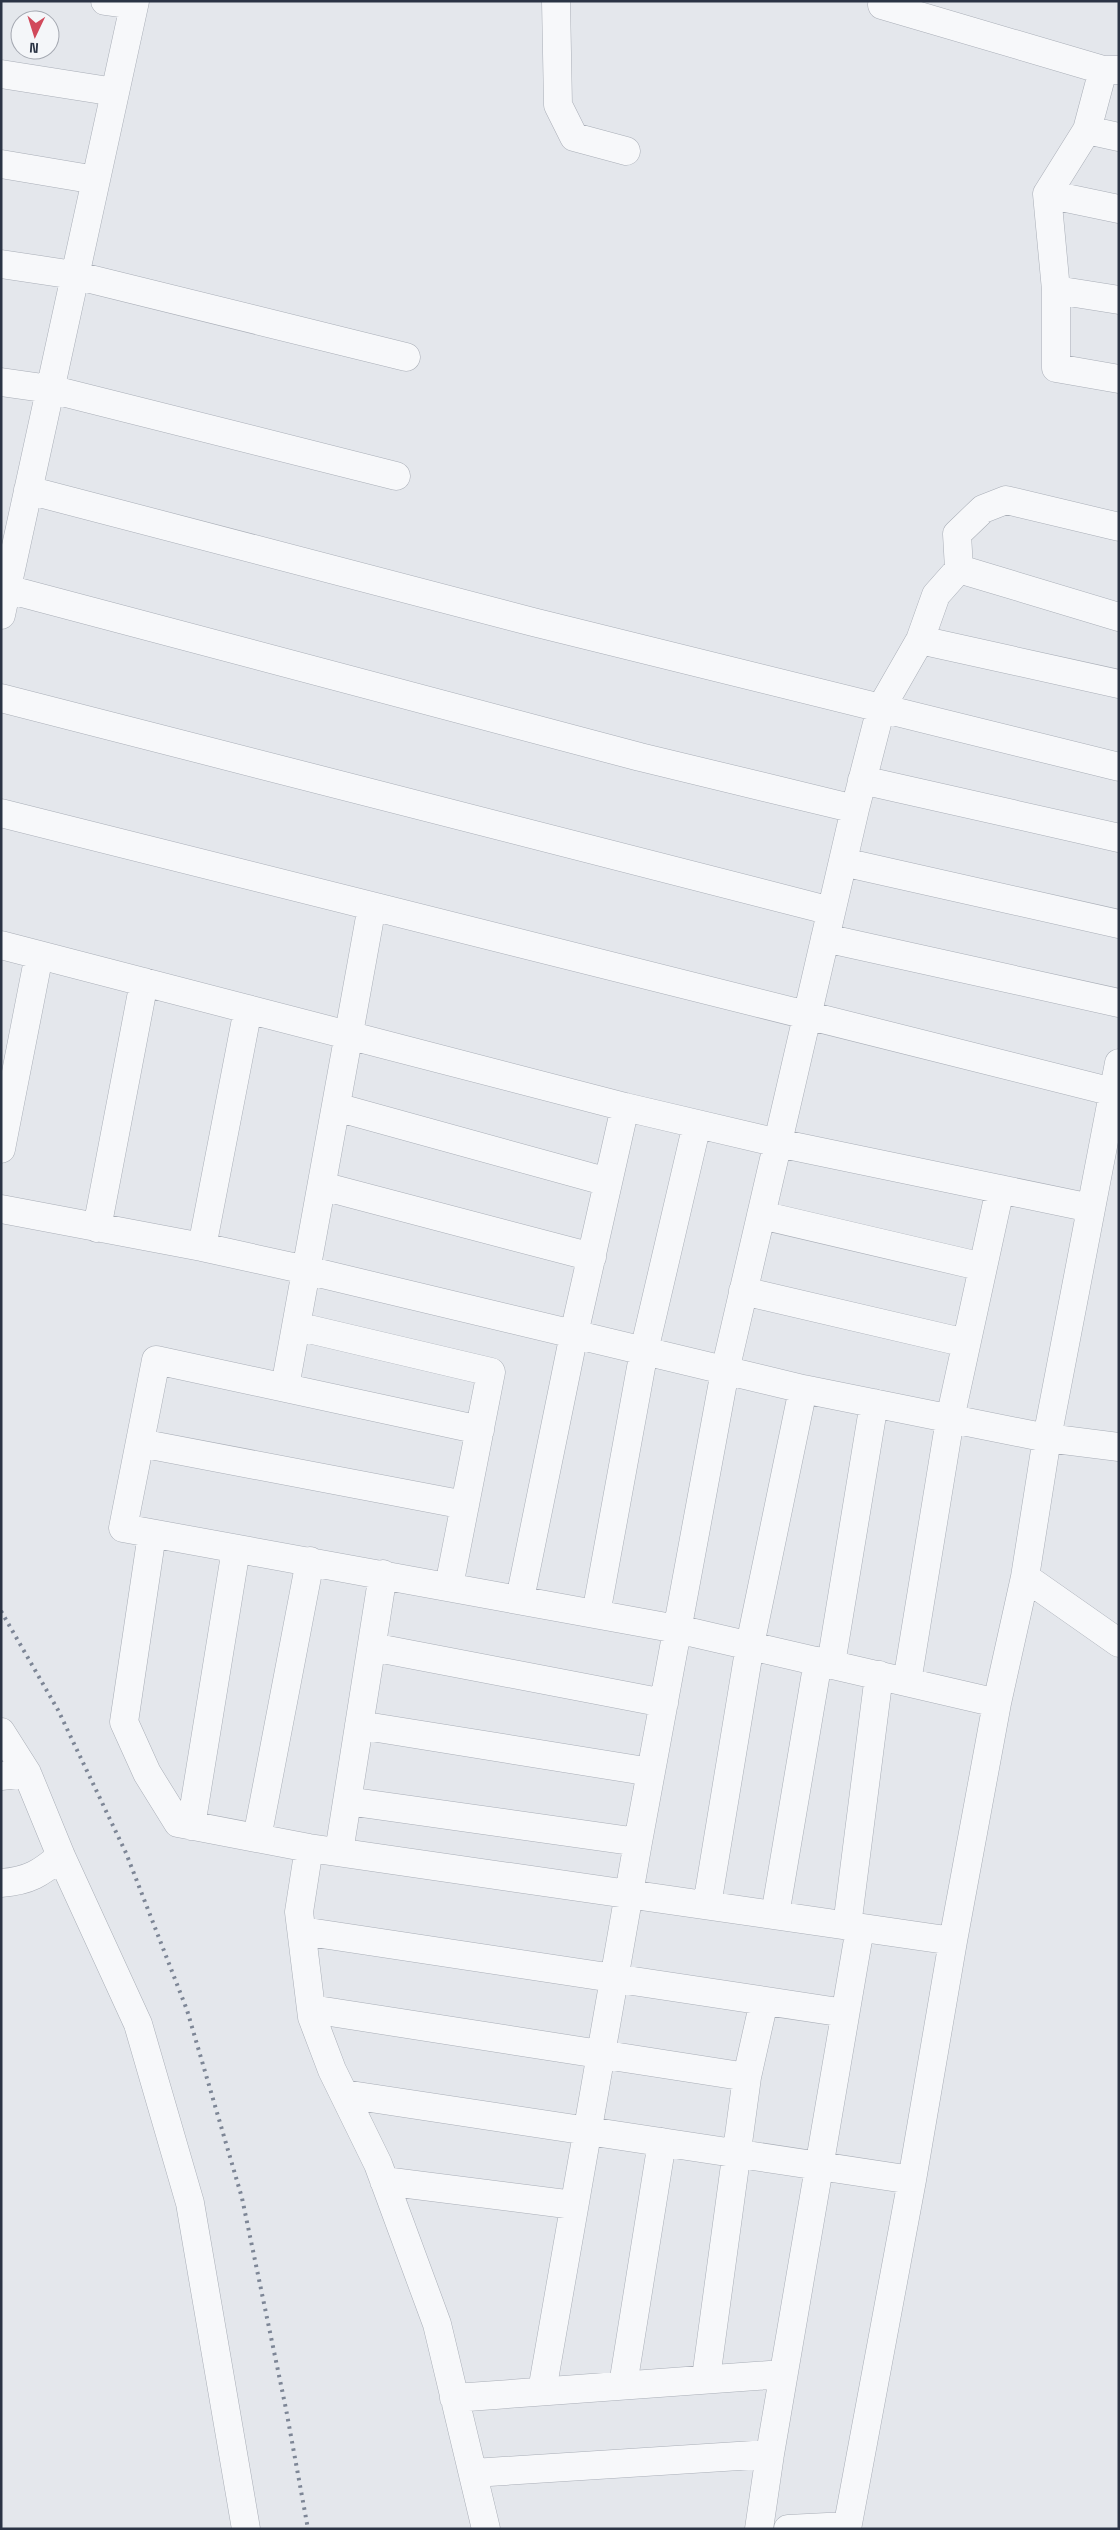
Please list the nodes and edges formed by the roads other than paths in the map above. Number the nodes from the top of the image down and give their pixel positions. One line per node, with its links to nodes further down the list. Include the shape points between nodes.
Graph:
1 (105, 1): 3 (street)
2 (556, 1): 10 (street, via 558,105 574,138)
3 (134, 3): 7 (street)
4 (882, 6): 5 (street)
5 (1111, 70): 8 (street)
6 (1, 74): 7 (street)
7 (115, 92): 12 (street)
8 (1087, 130): 9 (street); 13 (street)
9 (1119, 137)
10 (626, 151)
11 (1, 164): 12 (street)
12 (96, 180): 16 (street)
13 (1047, 194): 14 (street); 17 (street)
14 (1119, 209)
15 (1, 264): 16 (street)
16 (74, 275): 19 (street); 22 (street)
17 (1056, 290): 18 (street); 20 (street, via 1056,368)
18 (1119, 300)
19 (406, 357)
20 (1119, 379)
21 (1, 382): 22 (street)
22 (50, 389): 23 (street); 24 (street)
23 (396, 476)
24 (28, 490): 27 (street); 33 (street, via 533,622)
25 (1119, 527): 26 (street, via 1006,500 983,509 957,534)
26 (959, 569): 29 (street); 30 (street, via 936,595)
27 (7, 589): 28 (street); 36 (street, via 640,757)
28 (1, 615)
29 (1119, 617)
30 (920, 640): 31 (street); 33 (street)
31 (1119, 684)
32 (1, 698): 41 (street)
33 (881, 708): 34 (street); 35 (street)
34 (1119, 767)
35 (862, 780): 36 (street); 38 (street)
36 (855, 808): 39 (street)
37 (1, 813): 40 (street)
38 (1119, 838)
39 (843, 862): 41 (street); 42 (street)
40 (372, 906): 49 (street); 50 (street)
41 (831, 911): 43 (street)
42 (1119, 924)
43 (826, 938): 47 (street); 49 (street)
44 (1, 945): 45 (street)
45 (39, 955): 46 (street); 57 (street)
46 (144, 982): 48 (street); 64 (street)
47 (1119, 1003)
48 (248, 1009): 50 (street); 65 (street)
49 (807, 1015): 52 (street); 56 (street)
50 (349, 1035): 53 (street); 54 (street)
51 (1119, 1063): 52 (street)
52 (1112, 1092): 61 (street)
53 (336, 1107): 58 (street); 59 (street)
54 (625, 1107): 55 (street); 58 (street)
55 (697, 1124): 56 (street); 73 (street)
56 (778, 1143): 60 (street); 63 (street)
57 (1, 1149)
58 (608, 1182): 66 (street)
59 (322, 1186): 66 (street); 68 (street)
60 (1000, 1189): 61 (street); 67 (street)
61 (1091, 1208): 80 (street)
62 (1, 1209): 64 (street)
63 (761, 1215): 67 (street); 69 (street)
64 (97, 1228): 65 (street)
65 (202, 1247): 68 (street)
66 (592, 1257): 71 (street)
67 (983, 1267): 72 (street)
68 (306, 1270): 70 (street); 71 (street)
69 (744, 1291): 72 (street); 74 (street)
70 (296, 1326): 75 (street); 79 (street, via 491,1372)
71 (574, 1334): 73 (street); 90 (street)
72 (966, 1343): 78 (street)
73 (644, 1351): 74 (street); 91 (street)
74 (725, 1371): 76 (street); 92 (street)
75 (285, 1388): 79 (street); 81 (street, via 156,1360)
76 (802, 1389): 77 (street); 94 (street)
77 (874, 1403): 78 (street); 96 (street)
78 (950, 1419): 80 (street); 98 (street)
79 (480, 1430): 83 (street)
80 (1047, 1438): 82 (street); 88 (street)
81 (140, 1443): 83 (street); 84 (street, via 123,1528)
82 (1119, 1447)
83 (465, 1505): 89 (street)
84 (152, 1534): 85 (street); 106 (street, via 124,1722 147,1773 178,1823)
85 (236, 1548): 86 (street); 106 (street)
86 (310, 1561): 87 (street); 107 (street)
87 (383, 1574): 89 (street); 95 (street)
88 (1025, 1577): 93 (street); 100 (street)
89 (449, 1586): 90 (street)
90 (520, 1599): 91 (street)
91 (596, 1614): 92 (street)
92 (678, 1629): 94 (street); 99 (street)
93 (1119, 1643)
94 (750, 1645): 96 (street); 114 (street)
95 (372, 1647): 99 (street); 101 (street)
96 (825, 1663): 97 (street); 115 (street)
97 (879, 1675): 98 (street); 116 (street)
98 (907, 1682): 100 (street)
99 (664, 1702): 103 (street)
100 (998, 1703): 118 (street)
101 (359, 1725): 103 (street); 105 (street)
102 (1, 1732): 104 (street)
103 (651, 1772): 108 (street)
104 (14, 1775): 111 (street)
105 (347, 1801): 108 (street); 110 (street)
106 (191, 1826): 107 (street)
107 (257, 1838): 109 (street)
108 (638, 1842): 113 (street)
109 (309, 1848): 110 (street); 117 (street, via 299,1912)
110 (339, 1852): 113 (street)
111 (61, 1856): 112 (street, via 38,1875); 141 (street, via 138,2024 190,2203)
112 (1, 1883)
113 (630, 1894): 114 (street); 119 (street)
114 (707, 1905): 115 (street)
115 (775, 1915): 116 (street)
116 (853, 1927): 118 (street); 122 (street)
117 (302, 1931): 119 (street); 121 (street)
118 (952, 1941): 130 (street)
119 (616, 1978): 120 (street); 123 (street)
120 (764, 2000): 122 (street); 124 (street)
121 (311, 2009): 123 (street); 125 (street, via 332,2070)
122 (845, 2012): 129 (street)
123 (602, 2053): 124 (street); 126 (street)
124 (747, 2076): 128 (street)
125 (344, 2094): 126 (street); 131 (street)
126 (588, 2131): 127 (street); 132 (street)
127 (662, 2142): 128 (street); 135 (street)
128 (736, 2154): 129 (street); 134 (street)
129 (818, 2166): 130 (street); 133 (street)
130 (912, 2180): 140 (street)
131 (384, 2181): 132 (street); 137 (street, via 437,2324)
132 (574, 2205): 136 (street)
133 (783, 2374): 134 (street); 138 (street)
134 (706, 2378): 135 (street)
135 (623, 2385): 136 (street)
136 (542, 2391): 137 (street)
137 (454, 2398): 139 (street)
138 (770, 2454): 139 (street); 143 (street)
139 (473, 2474): 142 (street)
140 (847, 2528): 144 (street)
141 (246, 2529)
142 (486, 2529)
143 (759, 2529)
144 (788, 2529)

